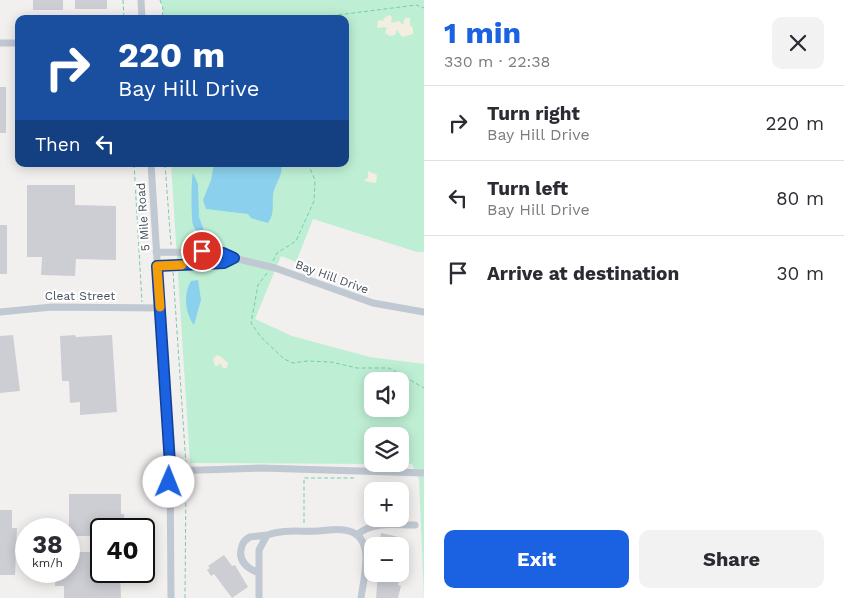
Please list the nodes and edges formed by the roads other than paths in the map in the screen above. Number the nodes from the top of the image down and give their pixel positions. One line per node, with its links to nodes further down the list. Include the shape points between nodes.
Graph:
1 (141, 0): 2 (street)
2 (142, 15)
3 (0, 43): 4 (street)
4 (15, 43)
5 (151, 167): 6 (street, 5 Mile Road)
6 (156, 252): 7 (street, Bay Hill Drive, via 223,253); 8 (street, 5 Mile Road)
7 (234, 258): 8 (street, Bay Hill Drive, via 224,263); 11 (street, Bay Hill Drive, via 270,267 372,303)
8 (157, 266): 9 (street, 5 Mile Road)
9 (160, 308): 10 (street, Cleat Street, via 52,307); 12 (street, 5 Mile Road)
10 (0, 312)
11 (424, 312)
12 (170, 471): 13 (street, via 261,468); 18 (street, 5 Mile Road)
13 (424, 473)
14 (415, 525): 15 (street, via 367,526)
15 (358, 534): 16 (street, via 342,529 282,531); 20 (street, via 366,553)
16 (267, 535): 17 (street, via 259,550); 17 (street, via 250,537 240,550 244,564)
17 (259, 573): 19 (street)
18 (171, 598)
19 (259, 598)
20 (361, 598)

